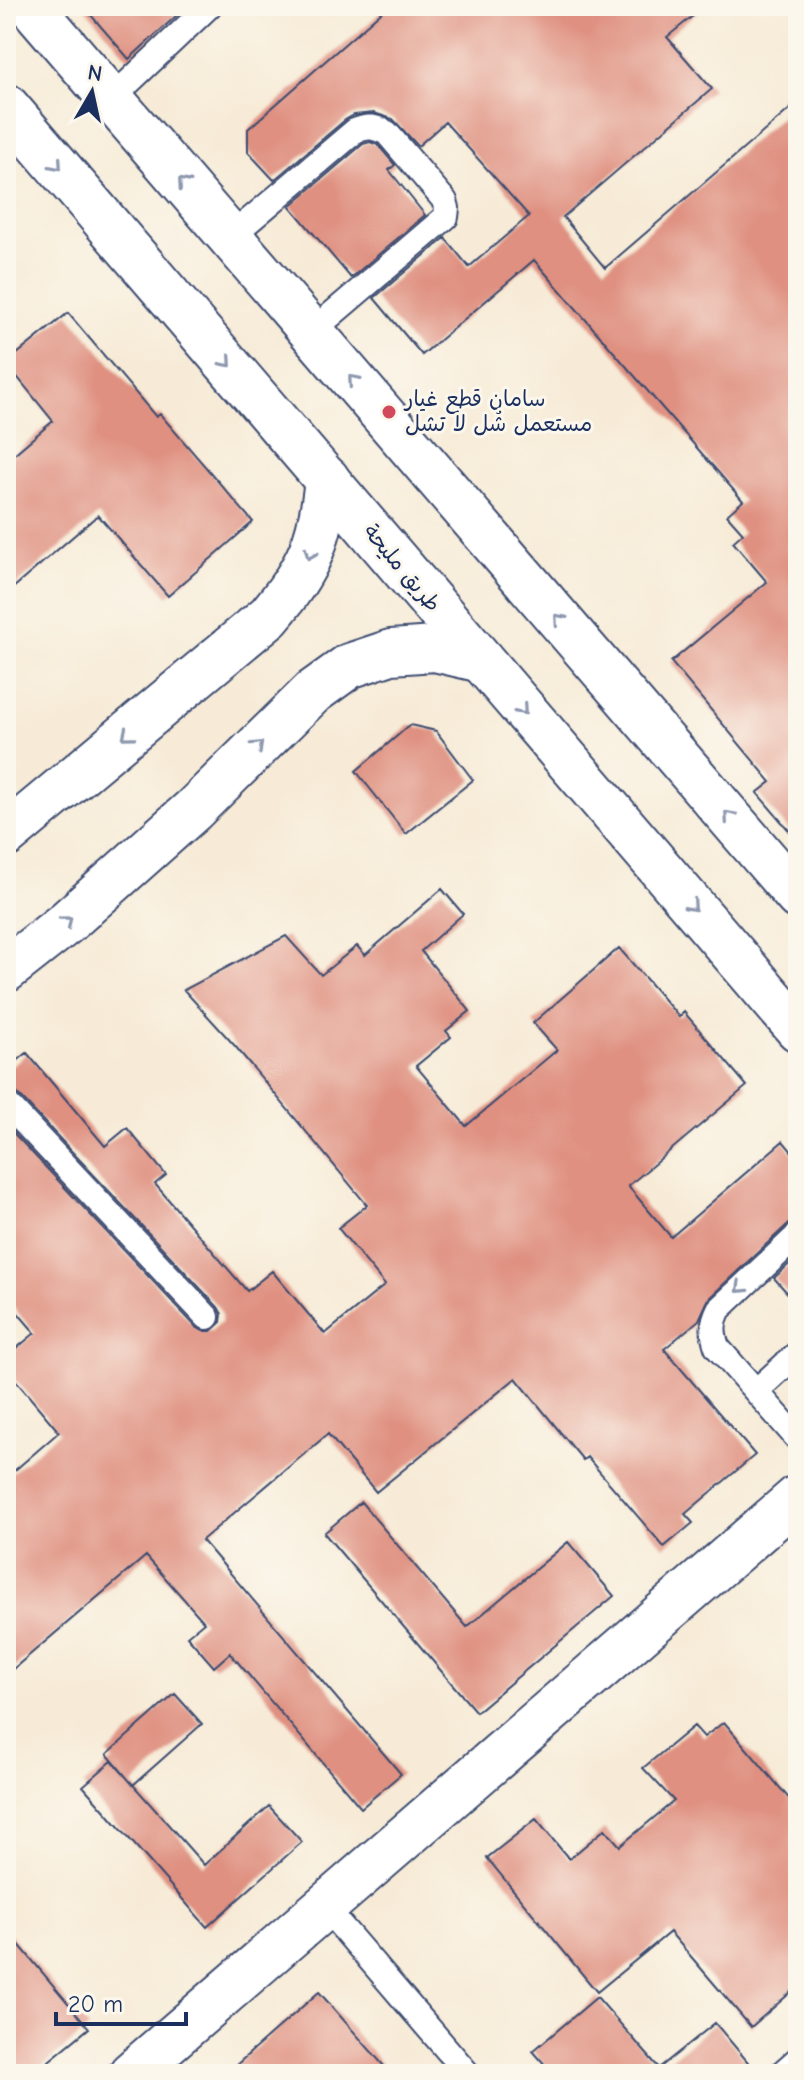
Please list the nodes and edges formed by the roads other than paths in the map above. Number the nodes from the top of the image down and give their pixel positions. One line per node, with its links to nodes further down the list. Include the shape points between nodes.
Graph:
1 (31, 6): 3 (main road)
2 (209, 6): 3 (lane)
3 (111, 99): 5 (main road, one-way to 3)
4 (6, 106): 7 (main road, طريق مليحة, one-way to 7)
5 (230, 237): 6 (main road); 6 (lane, via 365,127 387,133 445,201 446,217)
6 (311, 332): 10 (main road, one-way to 6)
7 (327, 479): 8 (main road, طريق مليحة); 9 (main road, one-way to 9, via 323,519 311,555 294,587 269,616)
8 (478, 659): 11 (main road, one-way to 8, via 67,922 193,810 313,692 349,666 391,652 435,649); 12 (main road, طريق مليحة, one-way to 12)
9 (6, 835)
10 (798, 897)
11 (6, 970)
12 (798, 1029)
13 (6, 1103): 15 (lane)
14 (798, 1235): 17 (lane, one-way to 17, via 719,1309 714,1320 717,1347)
15 (207, 1317)
16 (798, 1353): 17 (lane)
17 (756, 1391): 18 (lane)
18 (798, 1439)
19 (798, 1497): 20 (main road)
20 (324, 1906): 22 (main road); 23 (lane)
21 (798, 2059): 24 (lane)
22 (131, 2074)
23 (468, 2074)
24 (781, 2074)

